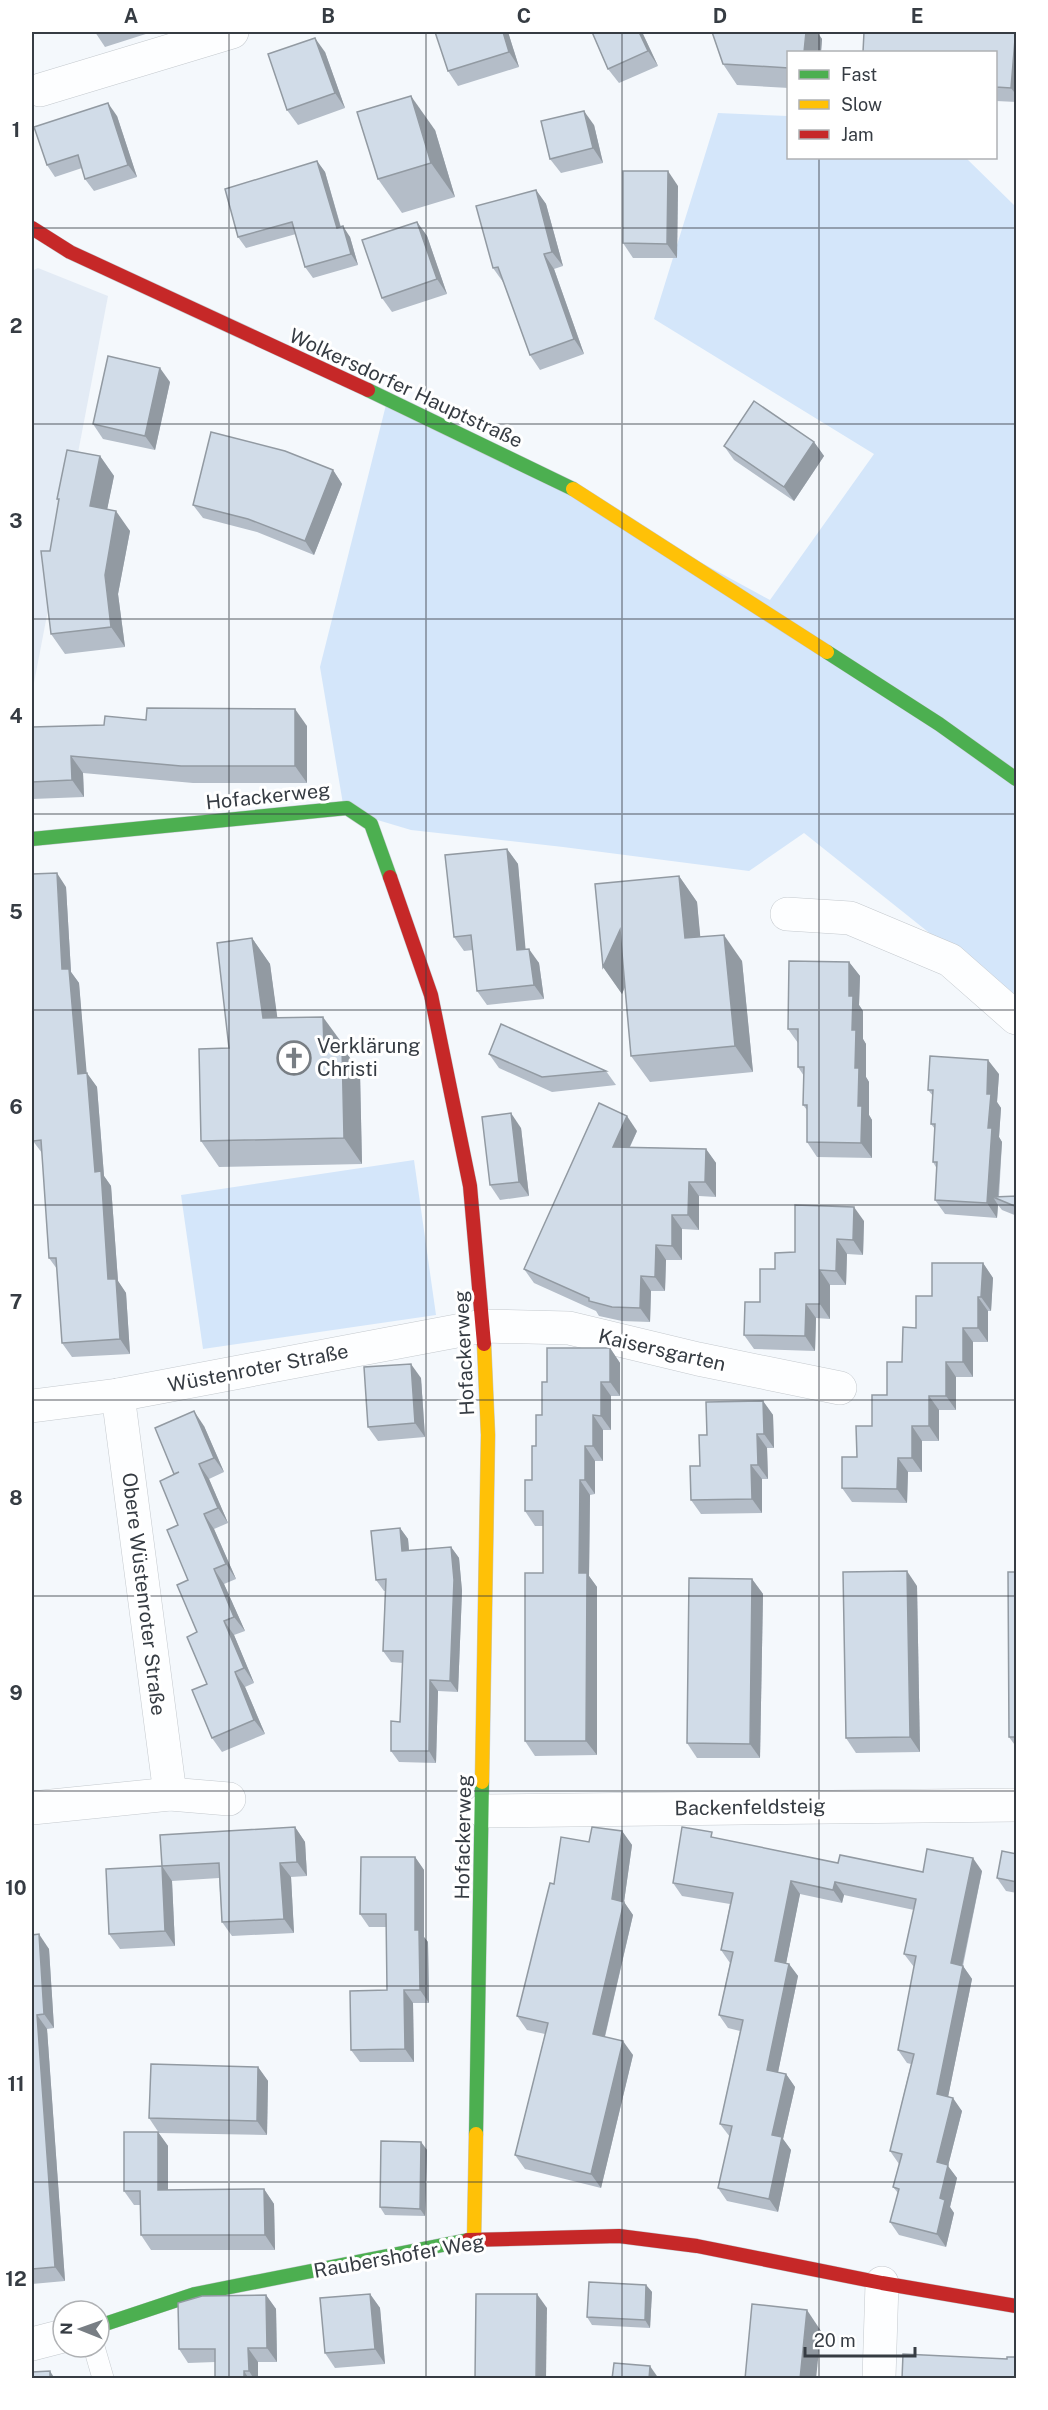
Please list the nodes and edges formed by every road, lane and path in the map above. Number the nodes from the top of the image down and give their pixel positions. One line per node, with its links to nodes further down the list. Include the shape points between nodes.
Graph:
1 (232, 32): 2 (street)
2 (40, 90)
3 (32, 228): 4 (street, Wolkersdorfer Hauptstraße, via 70,252 576,490 939,724)
4 (1017, 779)
5 (32, 839): 8 (street, Hofackerweg, via 347,808 371,824 431,995 470,1186)
6 (787, 914): 7 (street, via 850,918 950,960)
7 (1017, 1018)
8 (483, 1326): 9 (street, Kaisersgarten, via 570,1328); 10 (street, Wüstenroter Straße); 16 (street, Hofackerweg, via 488,1436)
9 (840, 1389)
10 (118, 1395): 11 (street, Wüstenroter Straße); 12 (street, Obere Wüstenroter Straße)
11 (32, 1406)
12 (170, 1794): 13 (street); 15 (street)
13 (230, 1799)
14 (1017, 1805): 16 (street, Backenfeldsteig)
15 (32, 1808)
16 (483, 1810): 17 (street, Hofackerweg)
17 (474, 2239): 18 (street, Raubershofer Weg, via 630,2238 746,2254); 20 (street, Raubershofer Weg, via 195,2294)
18 (882, 2283): 19 (street, Raubershofer Weg); 25 (street)
19 (1017, 2306)
20 (111, 2322)
21 (51, 2339): 22 (street)
22 (32, 2344)
23 (97, 2359): 24 (lane)
24 (103, 2379)
25 (879, 2379)

